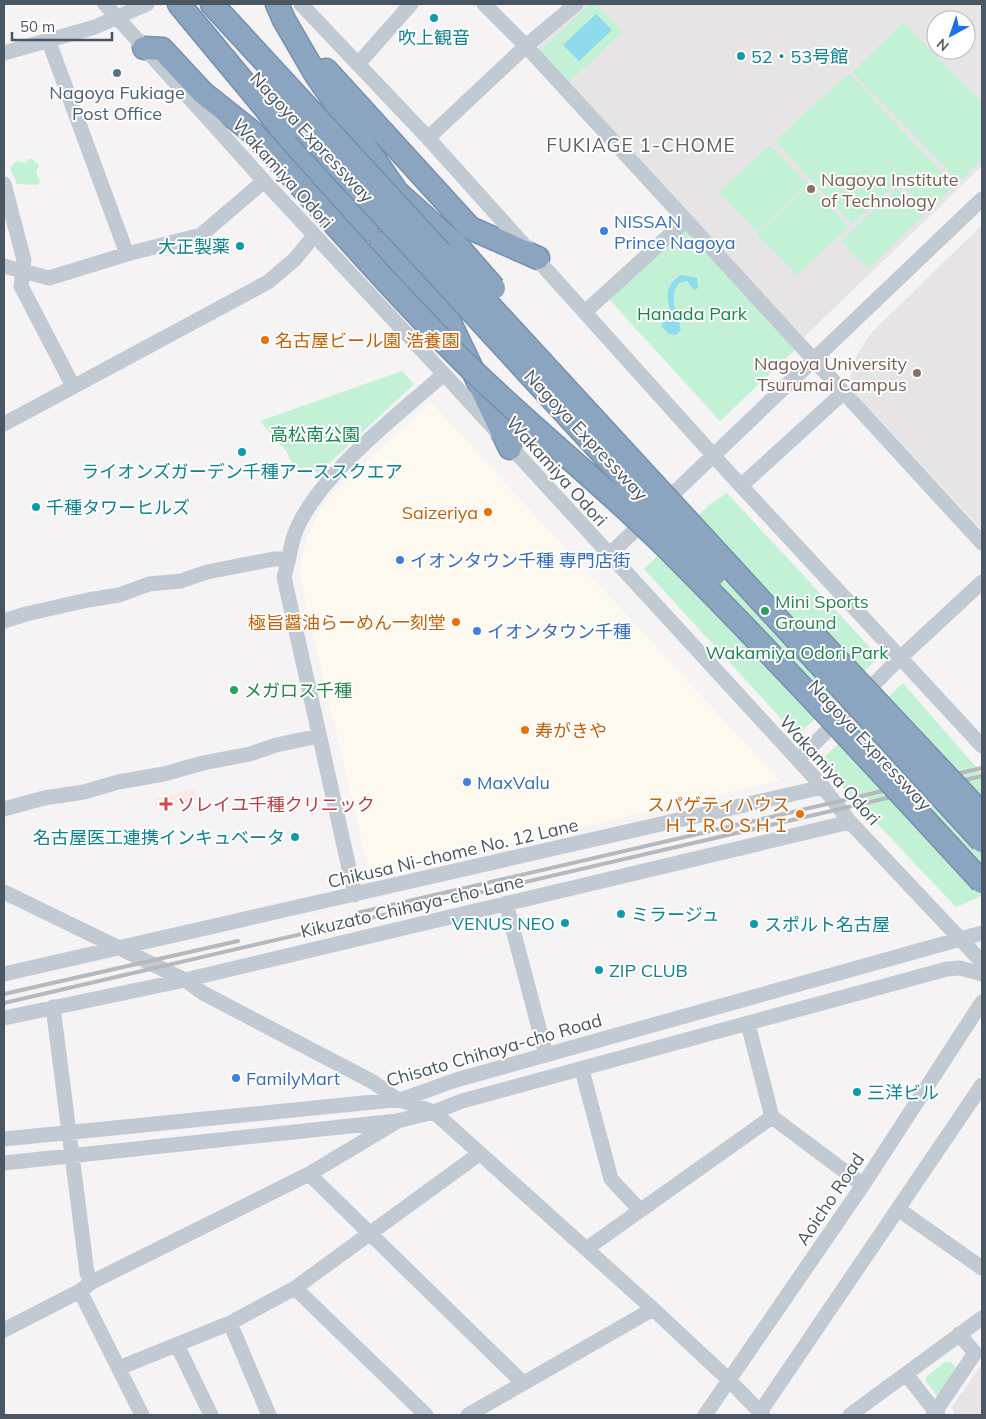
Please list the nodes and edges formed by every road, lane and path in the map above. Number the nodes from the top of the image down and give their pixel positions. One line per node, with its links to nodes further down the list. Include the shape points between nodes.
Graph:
1 (105, 4): 11 (street, Wakamiya Odori)
2 (180, 4): 36 (highway, via 326,188 448,319)
3 (190, 4): 18 (highway, Nagoya Expressway)
4 (212, 4): 18 (highway, Nagoya Expressway)
5 (301, 4): 17 (street)
6 (411, 4): 17 (street)
7 (484, 4): 13 (street)
8 (576, 4): 13 (street)
9 (145, 5): 11 (street)
10 (271, 8): 30 (highway, bridge, via 284,20 321,82 397,192 460,250)
11 (118, 18): 12 (street); 14 (street, Wakamiya Odori)
12 (49, 42): 15 (street); 25 (street)
13 (526, 46): 19 (street); 23 (street)
14 (144, 48): 20 (street, Wakamiya Odori); 48 (highway, bridge, via 162,49 203,93 252,132 442,340 512,408 647,528)
15 (4, 53)
16 (315, 58): 26 (highway, via 470,228)
17 (358, 64): 19 (street)
18 (310, 123): 30 (highway, Nagoya Expressway, bridge); 48 (highway, Nagoya Expressway, bridge)
19 (428, 138): 26 (street)
20 (264, 181): 24 (street, Wakamiya Odori); 25 (street, via 201,235)
21 (4, 184): 28 (street, via 24,260)
22 (982, 199): 31 (street)
23 (684, 221): 29 (street); 31 (street)
24 (314, 236): 32 (street, Wakamiya Odori); 33 (street, via 294,260 268,282)
25 (126, 254): 28 (street, via 49,278)
26 (538, 258): 29 (street)
27 (4, 266): 28 (street)
28 (22, 272): 33 (street, via 21,286)
29 (586, 311): 37 (street)
30 (511, 318): 43 (highway, Nagoya Expressway, bridge); 43 (highway, bridge)
31 (814, 361): 34 (street); 37 (street)
32 (444, 374): 36 (street, Wakamiya Odori); 41 (street, via 321,489 294,535)
33 (73, 386): 35 (street)
34 (844, 392): 38 (street); 39 (street)
35 (4, 424)
36 (510, 448): 40 (street, Wakamiya Odori)
37 (714, 455): 38 (street); 40 (street)
38 (742, 485): 45 (street)
39 (982, 542)
40 (609, 554): 49 (street, Wakamiya Odori)
41 (290, 559): 44 (street, via 274,559 149,584 118,595); 46 (street, via 284,577 286,594)
42 (982, 582): 45 (street)
43 (764, 594): 52 (highway, bridge); 54 (highway, Nagoya Expressway, bridge)
44 (4, 621)
45 (901, 657): 47 (street); 49 (street)
46 (319, 736): 51 (street); 59 (street)
47 (981, 743)
48 (868, 750): 55 (highway, Nagoya Expressway); 56 (highway); 57 (highway, bridge)
49 (798, 760): 50 (street, Wakamiya Odori)
50 (823, 787): 53 (street, Wakamiya Odori); 59 (street, Chikusa Ni-chome No. 12 Lane)
51 (4, 809)
52 (982, 814)
53 (850, 822): 60 (street, Kikuzato Chihaya-cho Lane); 62 (street, Wakamiya Odori)
54 (982, 841)
55 (982, 867)
56 (982, 875)
57 (982, 882)
58 (4, 892): 63 (street)
59 (355, 895): 63 (street, Chikusa Ni-chome No. 12 Lane)
60 (506, 903): 67 (street, Kikuzato Chihaya-cho Lane); 72 (street)
61 (982, 933): 62 (street, Chisato Chihaya-cho Road)
62 (959, 938): 64 (street, Wakamiya Odori); 72 (street, Chisato Chihaya-cho Road)
63 (117, 948): 65 (street, Chikusa Ni-chome No. 12 Lane); 67 (street)
64 (982, 962)
65 (4, 974)
66 (982, 974): 71 (street, via 960,968 947,969)
67 (185, 980): 69 (street, Kikuzato Chihaya-cho Lane); 75 (street, via 203,993 373,1082)
68 (982, 1002): 85 (street, Aoicho Road)
69 (53, 1007): 70 (street, Kikuzato Chihaya-cho Lane); 79 (street)
70 (4, 1018)
71 (748, 1024): 73 (street); 77 (street)
72 (546, 1055): 75 (street, Chisato Chihaya-cho Road)
73 (582, 1070): 76 (street, via 462,1101); 86 (street, via 611,1179)
74 (982, 1085): 87 (street)
75 (397, 1099): 76 (street); 78 (street); 79 (street, Chisato Chihaya-cho Road)
76 (434, 1112): 78 (street); 81 (street)
77 (772, 1117): 85 (street); 86 (street)
78 (397, 1121): 82 (street); 84 (street)
79 (68, 1132): 80 (street, Chisato Chihaya-cho Road); 82 (street)
80 (4, 1139)
81 (478, 1154): 88 (street); 89 (street)
82 (72, 1155): 83 (street); 91 (street)
83 (4, 1164)
84 (309, 1174): 88 (street); 91 (street)
85 (863, 1185): 101 (street, Aoicho Road)
86 (639, 1209): 89 (street)
87 (898, 1209): 90 (street); 104 (street)
88 (368, 1234): 92 (street); 102 (street)
89 (586, 1249): 93 (street)
90 (982, 1268)
91 (86, 1287): 96 (street); 99 (street)
92 (296, 1288): 95 (street); 109 (street)
93 (653, 1309): 101 (street); 102 (street)
94 (982, 1318): 97 (street)
95 (230, 1323): 98 (street); 108 (street)
96 (4, 1330)
97 (959, 1334): 100 (street); 105 (street, via 975,1354)
98 (177, 1345): 99 (street); 107 (street)
99 (119, 1368): 106 (street)
100 (906, 1374): 105 (street); 112 (street)
101 (729, 1380): 104 (street); 111 (street, Aoicho Road)
102 (523, 1383): 103 (street)
103 (493, 1409): 110 (street)
104 (760, 1414)
105 (936, 1414)
106 (142, 1415)
107 (210, 1415)
108 (269, 1415)
109 (426, 1415)
110 (468, 1415)
111 (705, 1415)
112 (850, 1415)

